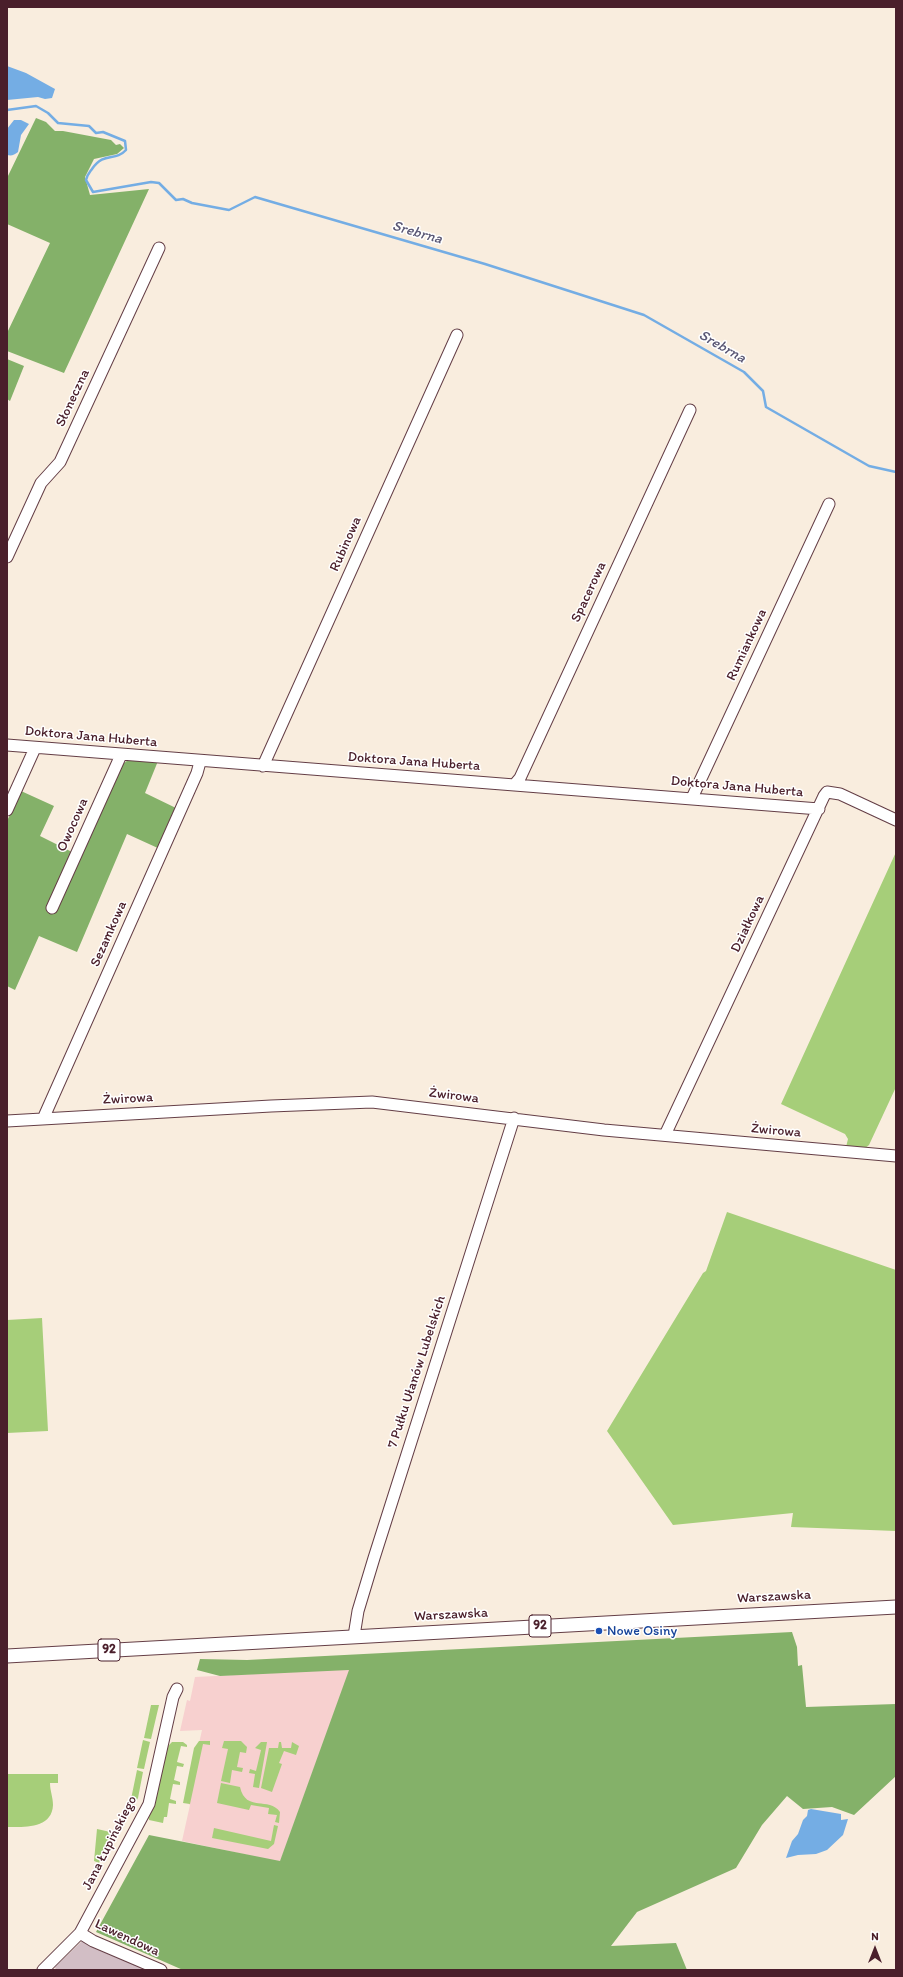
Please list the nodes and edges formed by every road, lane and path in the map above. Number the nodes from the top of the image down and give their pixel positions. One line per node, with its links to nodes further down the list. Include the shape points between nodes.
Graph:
1 (159, 248): 5 (street, Słoneczna, via 60,462 41,483)
2 (457, 335): 10 (street, Rubinowa)
3 (690, 410): 11 (street, Spacerowa, via 520,778)
4 (829, 504): 12 (street, Rumiankowa)
5 (7, 557)
6 (7, 745): 7 (street, Doktora Jana Huberta)
7 (35, 748): 8 (street, Doktora Jana Huberta); 14 (street)
8 (121, 755): 9 (street, Doktora Jana Huberta); 16 (street, Owocowa)
9 (200, 762): 10 (street, Doktora Jana Huberta); 18 (street, Sezamkowa, via 198,774)
10 (263, 766): 11 (street, Doktora Jana Huberta)
11 (514, 784): 12 (street, Doktora Jana Huberta)
12 (692, 798): 13 (street, Doktora Jana Huberta)
13 (819, 809): 15 (street, Działkowa, via 827,792 833,792); 20 (street, Działkowa)
14 (7, 810)
15 (896, 820)
16 (52, 908)
17 (514, 1118): 18 (street, Żwirowa, via 354,1102); 20 (street, Żwirowa); 23 (street, 7 Pułku Ułanów Lubelskich, via 358,1611)
18 (43, 1119): 19 (street, Żwirowa)
19 (7, 1121)
20 (665, 1135): 21 (street, Żwirowa)
21 (896, 1156)
22 (896, 1607): 23 (main road, Warszawska / 92)
23 (354, 1636): 24 (main road, Warszawska / 92)
24 (7, 1656)
25 (177, 1689): 26 (street, Jana Łupińskiego, via 149,1804)
26 (80, 1933): 27 (street, Jana Łupińskiego); 28 (street, Lawendowa)
27 (43, 1970)
28 (161, 1970)

